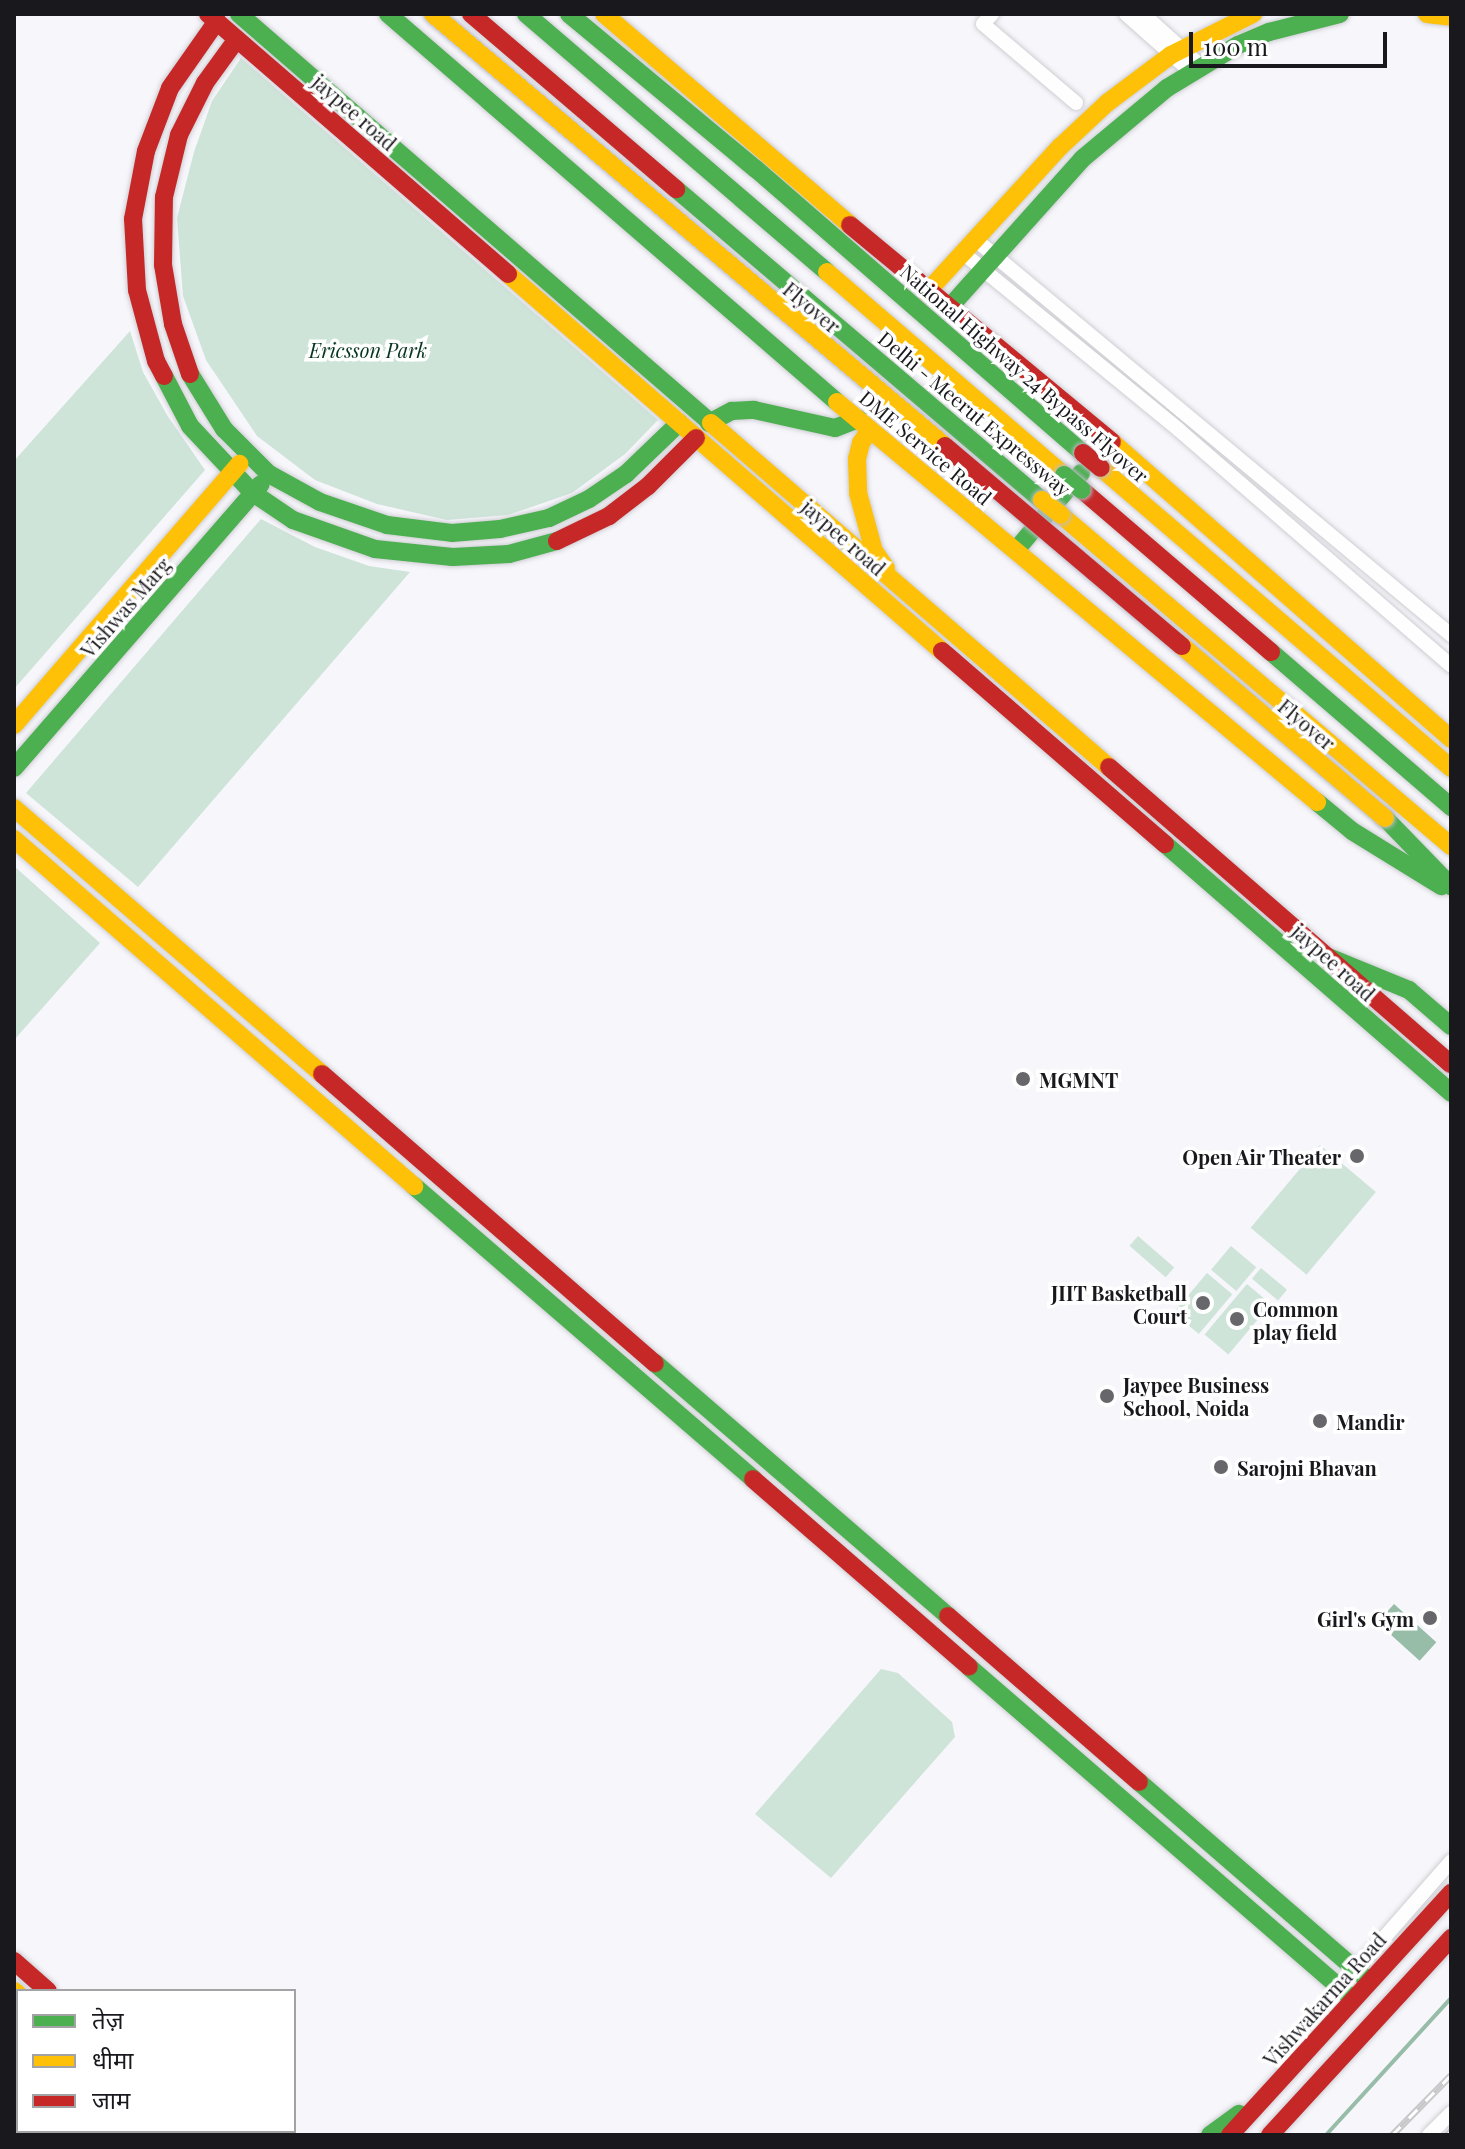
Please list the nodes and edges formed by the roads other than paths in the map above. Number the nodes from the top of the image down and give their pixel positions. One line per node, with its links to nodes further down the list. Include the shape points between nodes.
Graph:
1 (239, 14): 21 (main road)
2 (433, 14): 50 (main road, Flyover, bridge, via 1385,818)
3 (471, 14): 49 (main road, Delhi - Meerut Expressway, bridge)
4 (526, 14): 46 (main road, Delhi - Meerut Expressway, bridge)
5 (569, 14): 44 (main road, National Highway 24 Bypass Flyover, bridge)
6 (604, 14): 25 (main road)
7 (971, 14): 16 (street)
8 (1126, 14): 18 (street)
9 (1143, 14): 18 (street)
10 (1253, 14): 18 (main road)
11 (1340, 14): 19 (main road, via 1269,32)
12 (1427, 14): 14 (main road)
13 (391, 15): 29 (main road, DME Service Road)
14 (1451, 17)
15 (212, 18): 17 (main road, jaypee road); 33 (main road, via 170,88 146,151 133,219 137,290 156,361 190,426)
16 (988, 19): 20 (street)
17 (237, 39): 22 (main road, jaypee road); 32 (main road, via 205,83 179,135 164,197 163,265 173,324 192,378 224,429)
18 (1176, 53): 19 (street); 23 (main road, via 1107,103 1060,147)
19 (1196, 69): 24 (main road, via 1104,137)
20 (1076, 103)
21 (480, 224): 22 (main road); 28 (main road)
22 (468, 240): 27 (main road, jaypee road)
23 (970, 247): 24 (street); 25 (main road)
24 (988, 263): 26 (main road); 35 (street); 37 (street)
25 (927, 292): 26 (main road)
26 (948, 309): 31 (main road)
27 (679, 423): 30 (main road, jaypee road); 34 (main road, via 626,474 589,499 549,518 500,529 452,533 387,525 320,502)
28 (709, 423): 29 (main road, via 732,411 754,410 835,428); 39 (main road)
29 (864, 425): 38 (main road, DME Service Road); 39 (main road, via 858,493 874,551)
30 (696, 438): 36 (main road, via 609,516 566,538 509,554 453,557 375,549 293,520); 53 (main road, jaypee road)
31 (1110, 440): 38 (main road); 43 (main road)
32 (248, 454): 33 (main road, Vishwas Marg); 34 (main road)
33 (231, 473): 36 (main road); 42 (main road, Vishwas Marg)
34 (269, 474): 36 (main road, Vishwas Marg)
35 (1278, 491): 37 (street); 40 (street)
36 (253, 493): 45 (main road, Vishwas Marg)
37 (1264, 504): 41 (street)
38 (1016, 550): 51 (main road, DME Service Road, via 1352,831)
39 (901, 589): 52 (main road)
40 (1451, 635)
41 (1451, 666)
42 (14, 725)
43 (1451, 739)
44 (1446, 763)
45 (14, 768)
46 (1451, 807)
47 (14, 808): 62 (main road)
48 (14, 839): 64 (main road)
49 (1451, 846)
50 (1451, 886)
51 (1451, 892)
52 (1283, 918): 53 (main road); 54 (main road)
53 (1269, 934): 57 (main road, jaypee road)
54 (1326, 956): 55 (main road, via 1409,990); 56 (main road)
55 (1451, 1026)
56 (1451, 1064)
57 (1451, 1093)
58 (1451, 1861): 62 (street)
59 (1451, 1893): 62 (main road, Vishwakarma Road)
60 (1451, 1938): 69 (main road)
61 (14, 1961): 63 (main road)
62 (1362, 1975): 64 (main road, Vishwakarma Road)
63 (46, 1989)
64 (1347, 1994): 65 (main road, Vishwakarma Road)
65 (1250, 2112): 67 (main road, via 1221,2124); 68 (main road, Vishwakarma Road)
66 (1451, 2113): 70 (street)
67 (1210, 2135)
68 (1230, 2135)
69 (1270, 2135)
70 (1429, 2135)

